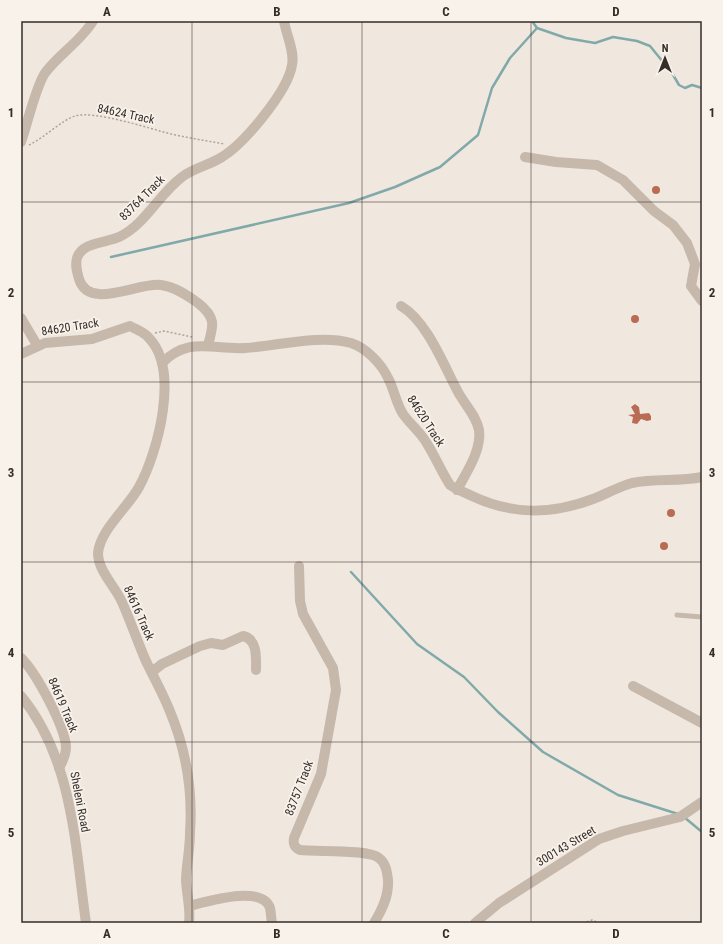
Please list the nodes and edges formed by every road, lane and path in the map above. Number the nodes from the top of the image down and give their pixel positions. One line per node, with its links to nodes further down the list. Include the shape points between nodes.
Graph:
1 (93, 21): 3 (street, via 44,74)
2 (284, 21): 4 (street, 83764 Track, via 292,59 288,78 274,104)
3 (25, 144): 4 (path, 84624 Track, via 42,139 75,116 85,115 134,123 170,134 227,145)
4 (230, 152): 12 (street, 83764 Track, via 182,176 132,228 119,237 87,247 77,259 80,281 86,291 92,294 152,285 174,288 185,294 206,309 211,316 213,322)
5 (525, 157): 6 (street, via 598,166 622,180 654,211 673,225 687,243 695,264 691,286)
6 (702, 301)
7 (401, 306): 16 (street, via 424,330 472,412 479,430 476,450)
8 (21, 318): 11 (street)
9 (141, 332): 10 (path, via 164,331); 11 (street, 84620 Track, via 130,326 92,339); 14 (street, 84616 Track, via 150,338)
10 (195, 338)
11 (37, 345): 13 (street, 84620 Track)
12 (208, 345): 14 (street, via 178,350); 16 (street, 84620 Track, via 242,348 324,340 352,343 361,348 370,354 384,372 404,415 426,441 450,485)
13 (21, 354)
14 (162, 363): 22 (street, 84616 Track, via 161,415 147,472 109,528 98,554 100,564 122,600)
15 (702, 477): 16 (street, 84620 Track, via 632,483 562,508 534,512 499,507)
16 (457, 490)
17 (299, 566): 32 (street, 83757 Track, via 303,614 333,668 336,690 321,774 294,843 300,850 364,852 380,858 387,872 388,886 385,902)
18 (677, 615): 19 (lane)
19 (702, 617)
20 (21, 658): 26 (street, 84619 Track, via 44,688 64,740 66,752)
21 (256, 670): 22 (street, via 256,649 248,637 243,636 223,645 211,643 200,646 162,664)
22 (152, 672): 28 (street, 84616 Track, via 178,732 190,782 190,835 186,882)
23 (633, 686): 25 (street)
24 (21, 696): 26 (street, Sheleni Road, via 43,728)
25 (702, 723)
26 (59, 768): 29 (street, Sheleni Road, via 71,823)
27 (702, 802): 33 (street, 300143 Street, via 680,817 599,839 499,902)
28 (189, 906): 30 (street, 84616 Track); 31 (street, via 236,896 257,896 270,908)
29 (86, 923)
30 (189, 923)
31 (272, 923)
32 (374, 923)
33 (475, 923)
34 (584, 923): 35 (path, via 592,920)
35 (599, 923)

